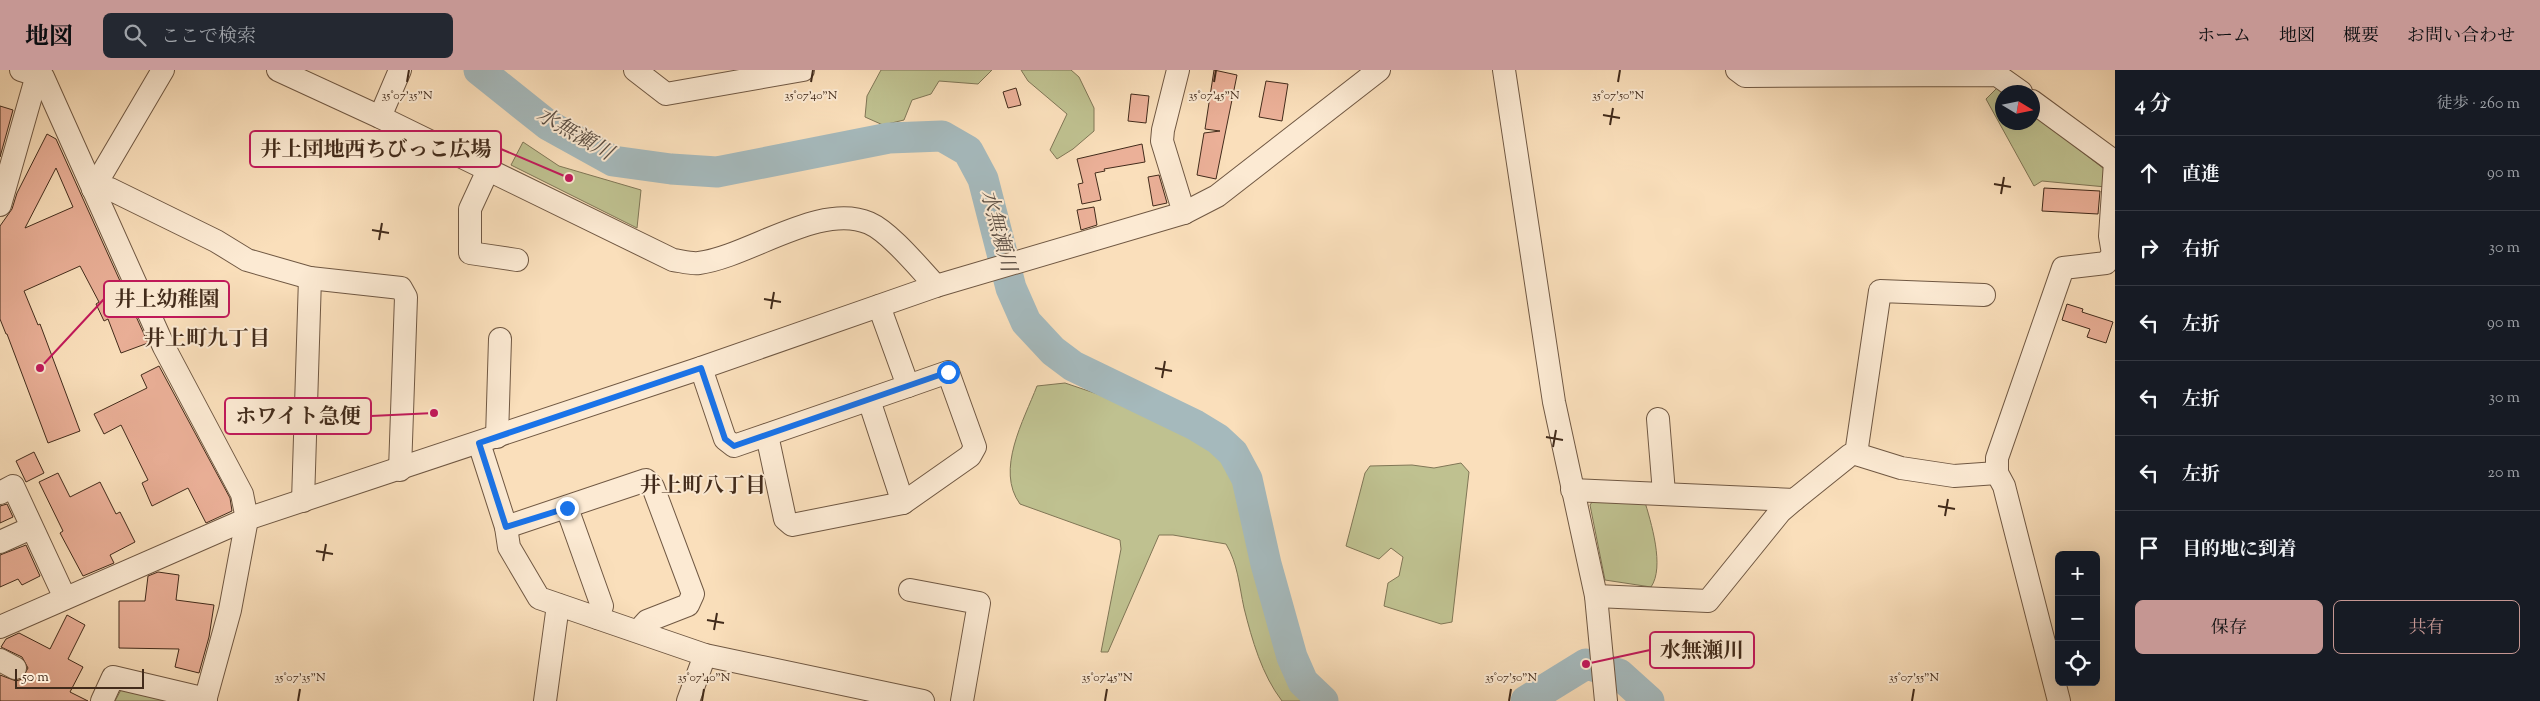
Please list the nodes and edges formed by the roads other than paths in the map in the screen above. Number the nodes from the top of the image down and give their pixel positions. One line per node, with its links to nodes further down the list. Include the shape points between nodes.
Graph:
1 (163, 70): 17 (street)
2 (278, 70): 14 (street)
3 (400, 70): 14 (street)
4 (635, 70): 11 (street, via 666,94)
5 (803, 70): 11 (street)
6 (1178, 70): 19 (street, via 1162,141)
7 (1379, 70): 19 (street, via 1216,196)
8 (1504, 70): 35 (street, via 1554,402)
9 (1737, 70): 12 (street, via 1745,76 1997,75)
10 (29, 72): 17 (street, via 43,77); 18 (street)
11 (773, 73)
12 (2011, 85)
13 (2040, 107): 15 (street)
14 (380, 117): 16 (street)
15 (2115, 162): 34 (street, via 2110,236 2113,254 2106,263 2063,268 1997,458)
16 (488, 170): 20 (street, via 470,209 470,253); 22 (street, via 673,260 697,264 839,217 870,223)
17 (93, 189): 21 (street, via 110,189 248,260); 42 (street, via 164,347 242,494)
18 (0, 205)
19 (1184, 213): 22 (street)
20 (517, 260)
21 (310, 278): 33 (street, via 401,288 406,297); 39 (street)
22 (936, 286): 24 (street)
23 (1984, 295): 32 (street, via 1880,291)
24 (879, 306): 26 (street); 27 (street)
25 (500, 339): 31 (street)
26 (701, 368): 30 (street, via 725,439 734,446); 31 (street)
27 (908, 386): 28 (street); 40 (street, via 948,372 974,446 970,456)
28 (869, 400): 30 (street); 40 (street)
29 (1658, 419): 37 (street)
30 (767, 435): 40 (street, via 785,519 792,525)
31 (488, 440): 33 (street); 43 (street)
32 (1856, 454): 34 (street, via 1901,468 1954,476); 38 (street, via 1850,455)
33 (400, 470): 39 (street)
34 (1998, 473): 61 (street)
35 (1572, 490): 37 (street); 47 (street)
36 (0, 493): 44 (street, via 13,486)
37 (1664, 493): 38 (street)
38 (1794, 500): 47 (street, via 1780,512 1708,601)
39 (303, 501): 42 (street)
40 (903, 503)
41 (567, 508): 43 (street); 50 (street, via 602,606); 52 (street, via 646,480 653,487 693,594 688,605 647,621)
42 (247, 519): 48 (street); 55 (street, via 230,610)
43 (506, 527): 49 (street, via 509,547 539,598)
44 (31, 528): 45 (street); 48 (street)
45 (0, 542)
46 (910, 590): 60 (street, via 979,603)
47 (1596, 596): 54 (street)
48 (65, 598): 51 (street)
49 (558, 605): 50 (street); 57 (street)
50 (598, 618): 52 (street)
51 (0, 627)
52 (638, 631): 53 (street)
53 (704, 655): 58 (street); 59 (street)
54 (1605, 694)
55 (205, 700): 56 (street, via 113,677)
56 (102, 701)
57 (545, 701)
58 (688, 701)
59 (923, 701)
60 (962, 701)
61 (2059, 701)

